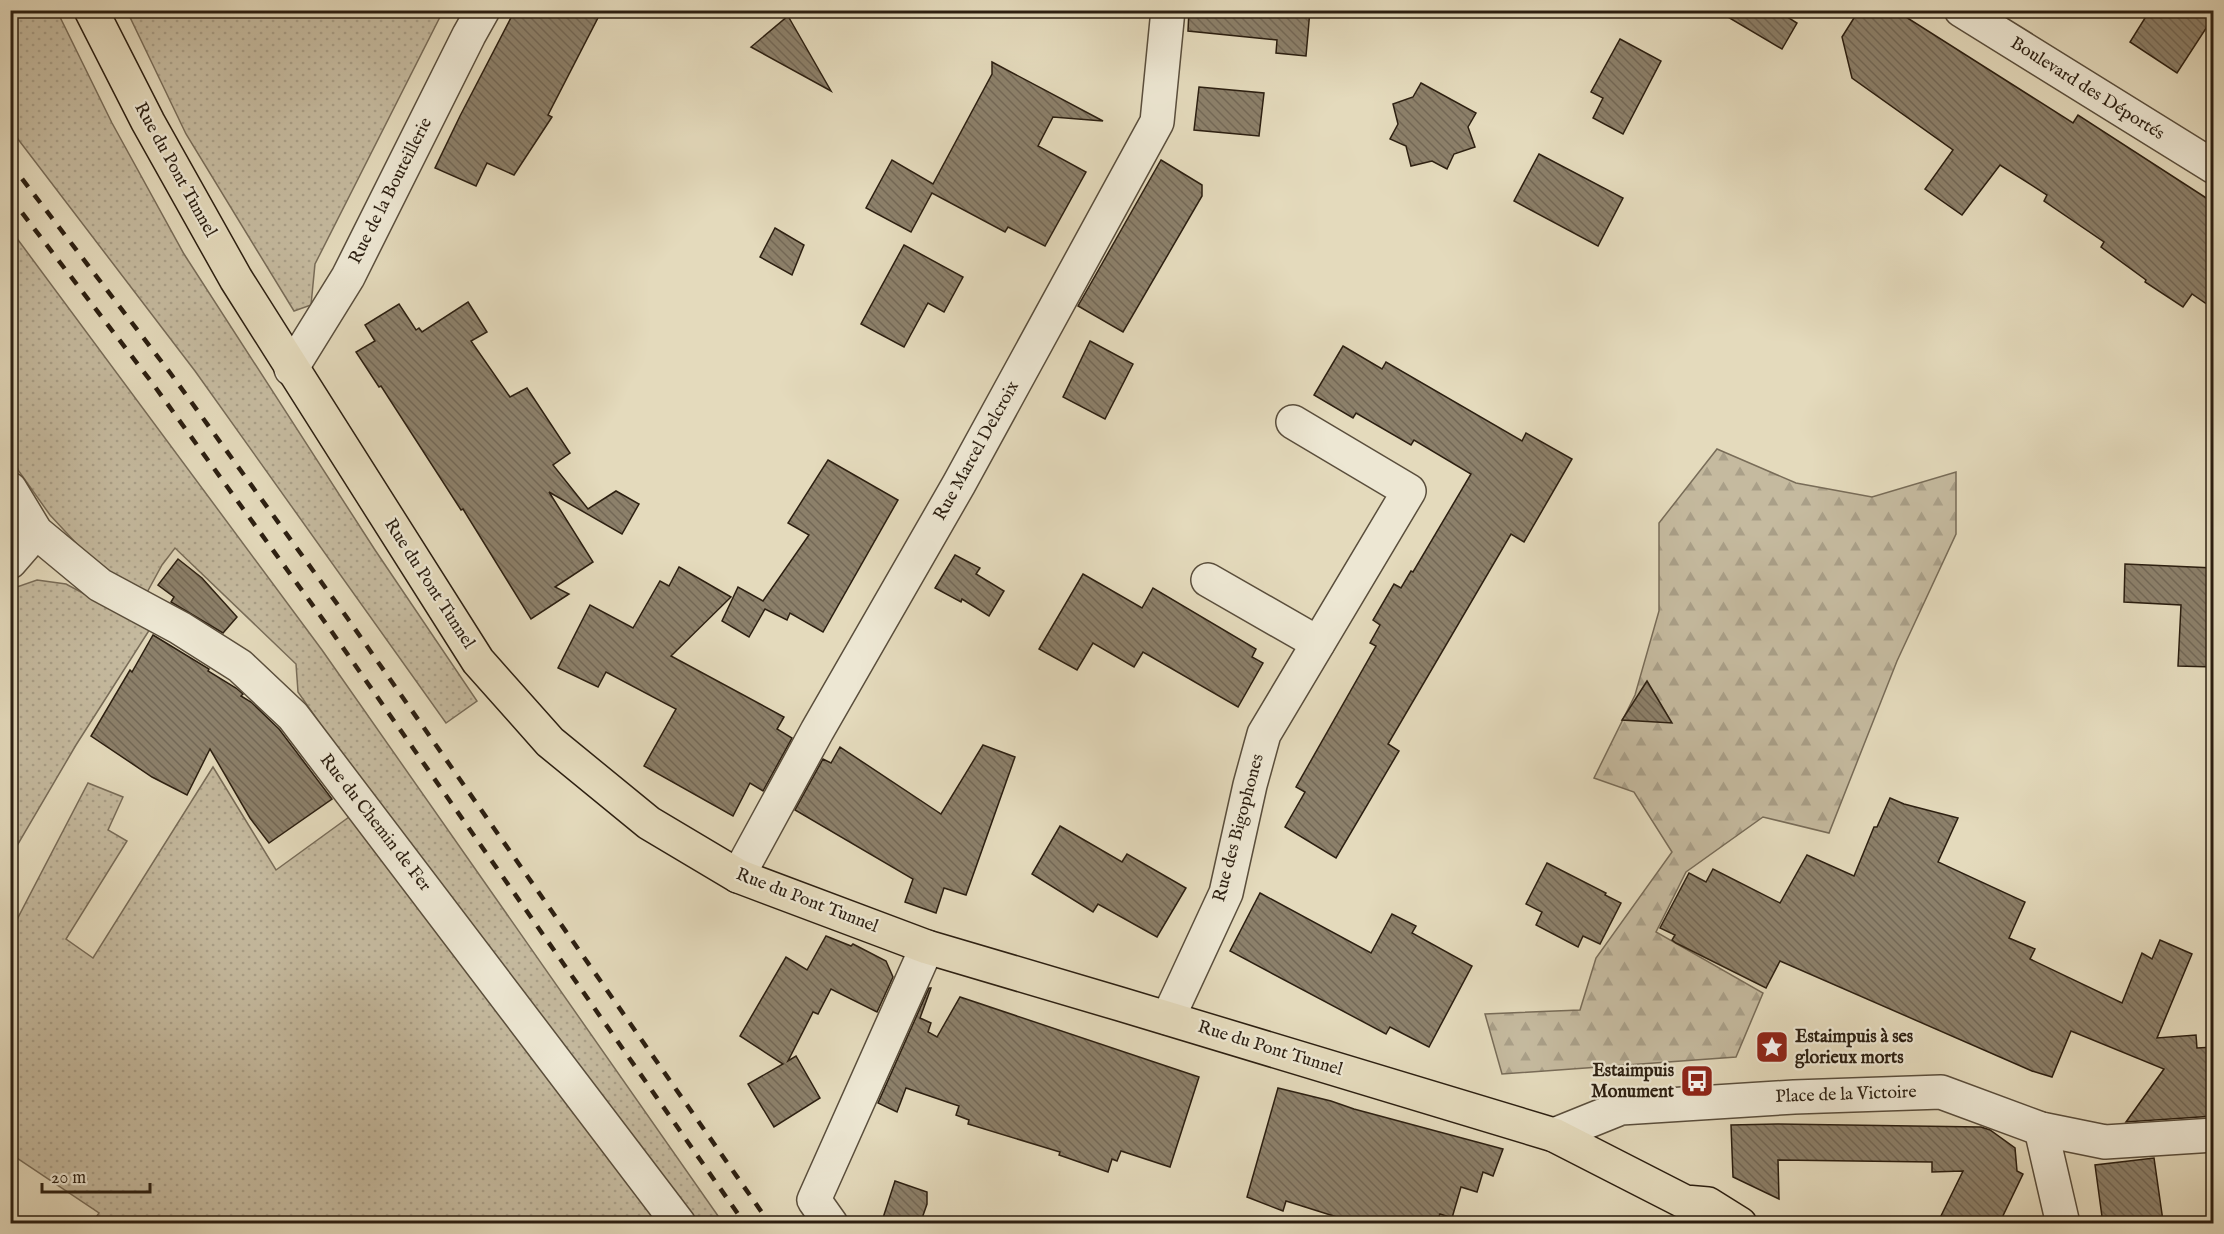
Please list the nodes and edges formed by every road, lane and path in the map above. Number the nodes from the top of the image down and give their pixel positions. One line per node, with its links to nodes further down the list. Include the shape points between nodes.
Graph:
1 (91, 10): 6 (main road, Rue du Pont Tunnel, via 148,122)
2 (483, 10): 6 (street, Rue de la Bouteillerie, via 348,277)
3 (1168, 10): 13 (street, Rue Marcel Delcroix, via 1157,122)
4 (1960, 10): 5 (street, Boulevard des Déportés)
5 (2214, 167)
6 (291, 369): 13 (main road, Rue du Pont Tunnel, via 478,661 550,742 649,823)
7 (1293, 422): 12 (street, Rue des Bigophones, via 1409,491)
8 (10, 489): 9 (street, Rue du Chemin de Fer)
9 (36, 532): 10 (street); 19 (street, Rue du Chemin de Fer, via 100,585 240,666 293,716)
10 (10, 562)
11 (1208, 580): 12 (street)
12 (1318, 643): 15 (street, Rue des Bigophones, via 1264,734 1226,892)
13 (738, 876): 14 (main road, Rue du Pont Tunnel)
14 (927, 948): 15 (main road, Rue du Pont Tunnel); 20 (street, via 814,1200)
15 (1168, 1018): 17 (main road, Rue du Pont Tunnel)
16 (2041, 1129): 17 (street, Place de la Victoire, via 1941,1092 1794,1096 1621,1108); 18 (street, Place de la Victoire, via 2106,1142); 22 (street)
17 (1554, 1135): 21 (main road, Rue du Pont Tunnel, via 1685,1202 1708,1204)
18 (2214, 1135)
19 (679, 1224)
20 (831, 1224)
21 (1740, 1224)
22 (2063, 1224)

